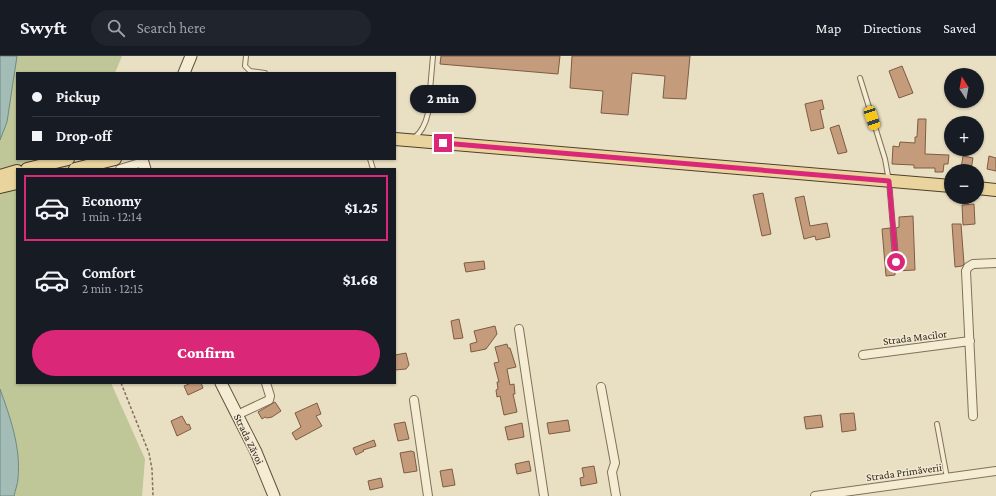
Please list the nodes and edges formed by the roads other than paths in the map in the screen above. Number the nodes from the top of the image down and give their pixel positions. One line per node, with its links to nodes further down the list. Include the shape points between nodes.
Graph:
1 (191, 56): 4 (street)
2 (246, 56): 5 (lane, via 245,66 250,71)
3 (433, 56): 8 (lane, via 428,113 422,130)
4 (184, 72)
5 (258, 72)
6 (860, 78): 16 (lane, via 885,159)
7 (396, 139): 8 (main road)
8 (411, 140): 16 (main road)
9 (64, 160): 12 (main road)
10 (115, 163): 11 (street); 13 (main road)
11 (144, 163)
12 (31, 168)
13 (82, 168)
14 (16, 171): 15 (main road)
15 (0, 176)
16 (889, 181): 18 (main road); 22 (lane)
17 (16, 183): 19 (main road)
18 (944, 185)
19 (0, 188)
20 (984, 189): 21 (main road)
21 (996, 190)
22 (896, 262)
23 (996, 263): 25 (street, via 973,264 966,272)
24 (519, 329): 39 (street)
25 (970, 341): 26 (street, Strada Macilor); 32 (street)
26 (863, 355)
27 (222, 384): 31 (street, Strada Zăvoi)
28 (266, 384): 31 (street, via 269,400)
29 (601, 387): 40 (street, via 615,463 612,472)
30 (414, 400): 38 (street)
31 (237, 415): 37 (street, Strada Zăvoi)
32 (973, 416)
33 (937, 424): 35 (lane)
34 (996, 471): 35 (street, Strada Primăverii)
35 (947, 478): 36 (street, Strada Primăverii)
36 (829, 495): 41 (street, Strada Primăverii)
37 (274, 496)
38 (428, 496)
39 (544, 496)
40 (616, 496)
41 (816, 496)

